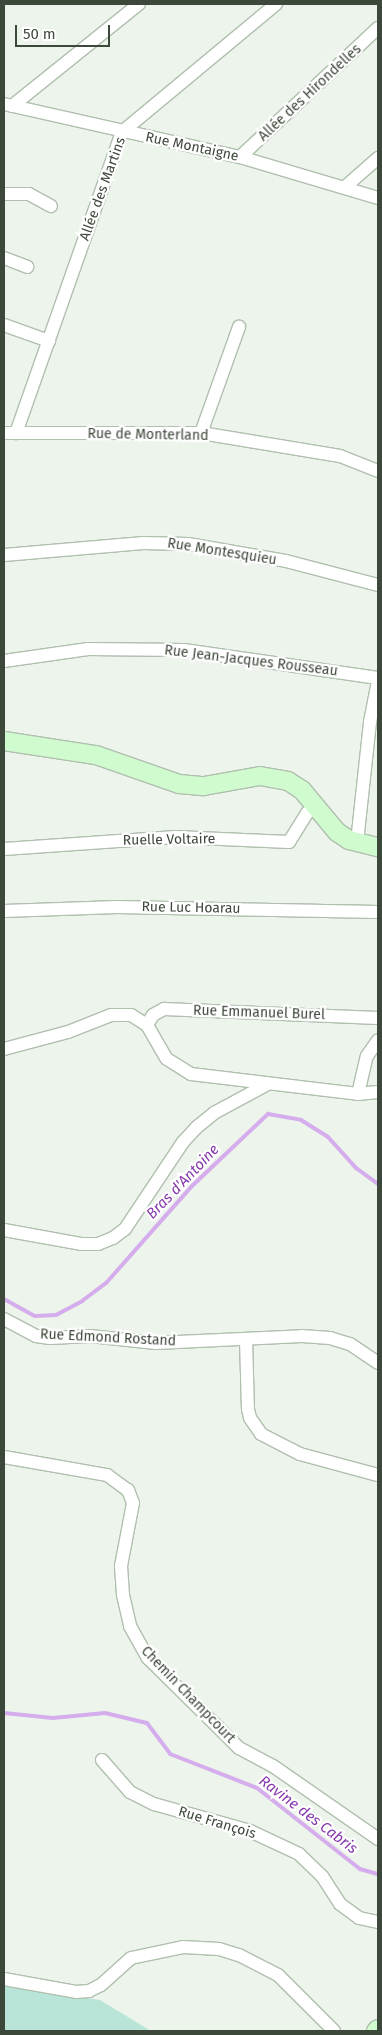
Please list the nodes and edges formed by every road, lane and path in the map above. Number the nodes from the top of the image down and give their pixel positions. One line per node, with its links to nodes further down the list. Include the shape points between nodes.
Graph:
1 (139, 4): 4 (street)
2 (276, 4): 5 (street, Allée des Martins)
3 (378, 28): 6 (street, Allée des Hirondelles)
4 (8, 105): 5 (street, Rue Montaigne)
5 (122, 132): 6 (street, Rue Montaigne); 16 (street, Allée des Martins)
6 (240, 157): 8 (street, Rue Montaigne)
7 (378, 158): 8 (street)
8 (345, 187): 10 (street, Rue Montaigne)
9 (4, 194): 11 (street, via 29,194)
10 (378, 198)
11 (51, 206)
12 (4, 258): 13 (street)
13 (27, 268)
14 (4, 325): 16 (street)
15 (239, 327): 18 (street)
16 (49, 342): 17 (street, Allée des Martins)
17 (10, 433): 18 (street, Rue de Monterland)
18 (201, 433): 19 (street, Rue de Monterland, via 340,456)
19 (378, 471)
20 (4, 556): 21 (street, Rue Montesquieu, via 143,543 188,544 286,561)
21 (378, 584)
22 (4, 661): 23 (street, Rue Jean-Jacques Rousseau, via 88,649 184,650)
23 (378, 680): 26 (street, via 370,722)
24 (4, 741): 25 (main road, via 96,755 185,785 204,786 260,776 275,778 302,790)
25 (316, 807): 26 (main road, via 337,832); 28 (street, Ruelle Voltaire, via 307,813 289,842 176,837)
26 (357, 842): 27 (main road)
27 (378, 847)
28 (4, 849)
29 (4, 911): 30 (street, Rue Luc Hoarau, via 117,907)
30 (378, 912)
31 (378, 1018): 32 (street, Rue Emmanuel Burel, via 164,1009 153,1015)
32 (147, 1025): 34 (street, via 130,1015 111,1015 68,1032); 35 (street, via 167,1059 191,1074)
33 (378, 1040): 37 (street, via 367,1056)
34 (4, 1049)
35 (266, 1085): 37 (street); 38 (street, via 214,1113 197,1127 183,1142 134,1217 113,1238 98,1244 81,1244)
36 (378, 1092): 37 (street)
37 (358, 1094)
38 (4, 1230)
39 (4, 1319): 40 (street, Rue Edmond Rostand, via 36,1336 50,1338 90,1336 156,1343)
40 (246, 1339): 41 (street, Rue Edmond Rostand, via 330,1338 350,1344); 43 (street, via 248,1409 260,1434 300,1454)
41 (378, 1364)
42 (4, 1457): 45 (street, Chemin Champcourt, via 107,1475 128,1490 133,1503 121,1566 123,1595 130,1626 148,1658 239,1748 272,1766)
43 (378, 1475)
44 (102, 1760): 46 (street, Rue François, via 130,1792 154,1804 250,1831 299,1854 322,1876 340,1904 360,1918)
45 (378, 1839)
46 (378, 1922)
47 (4, 1979): 48 (street, via 76,1992 89,1991 101,1985 131,1958 183,1947 219,1949 239,1954 278,1975)
48 (334, 2031)

